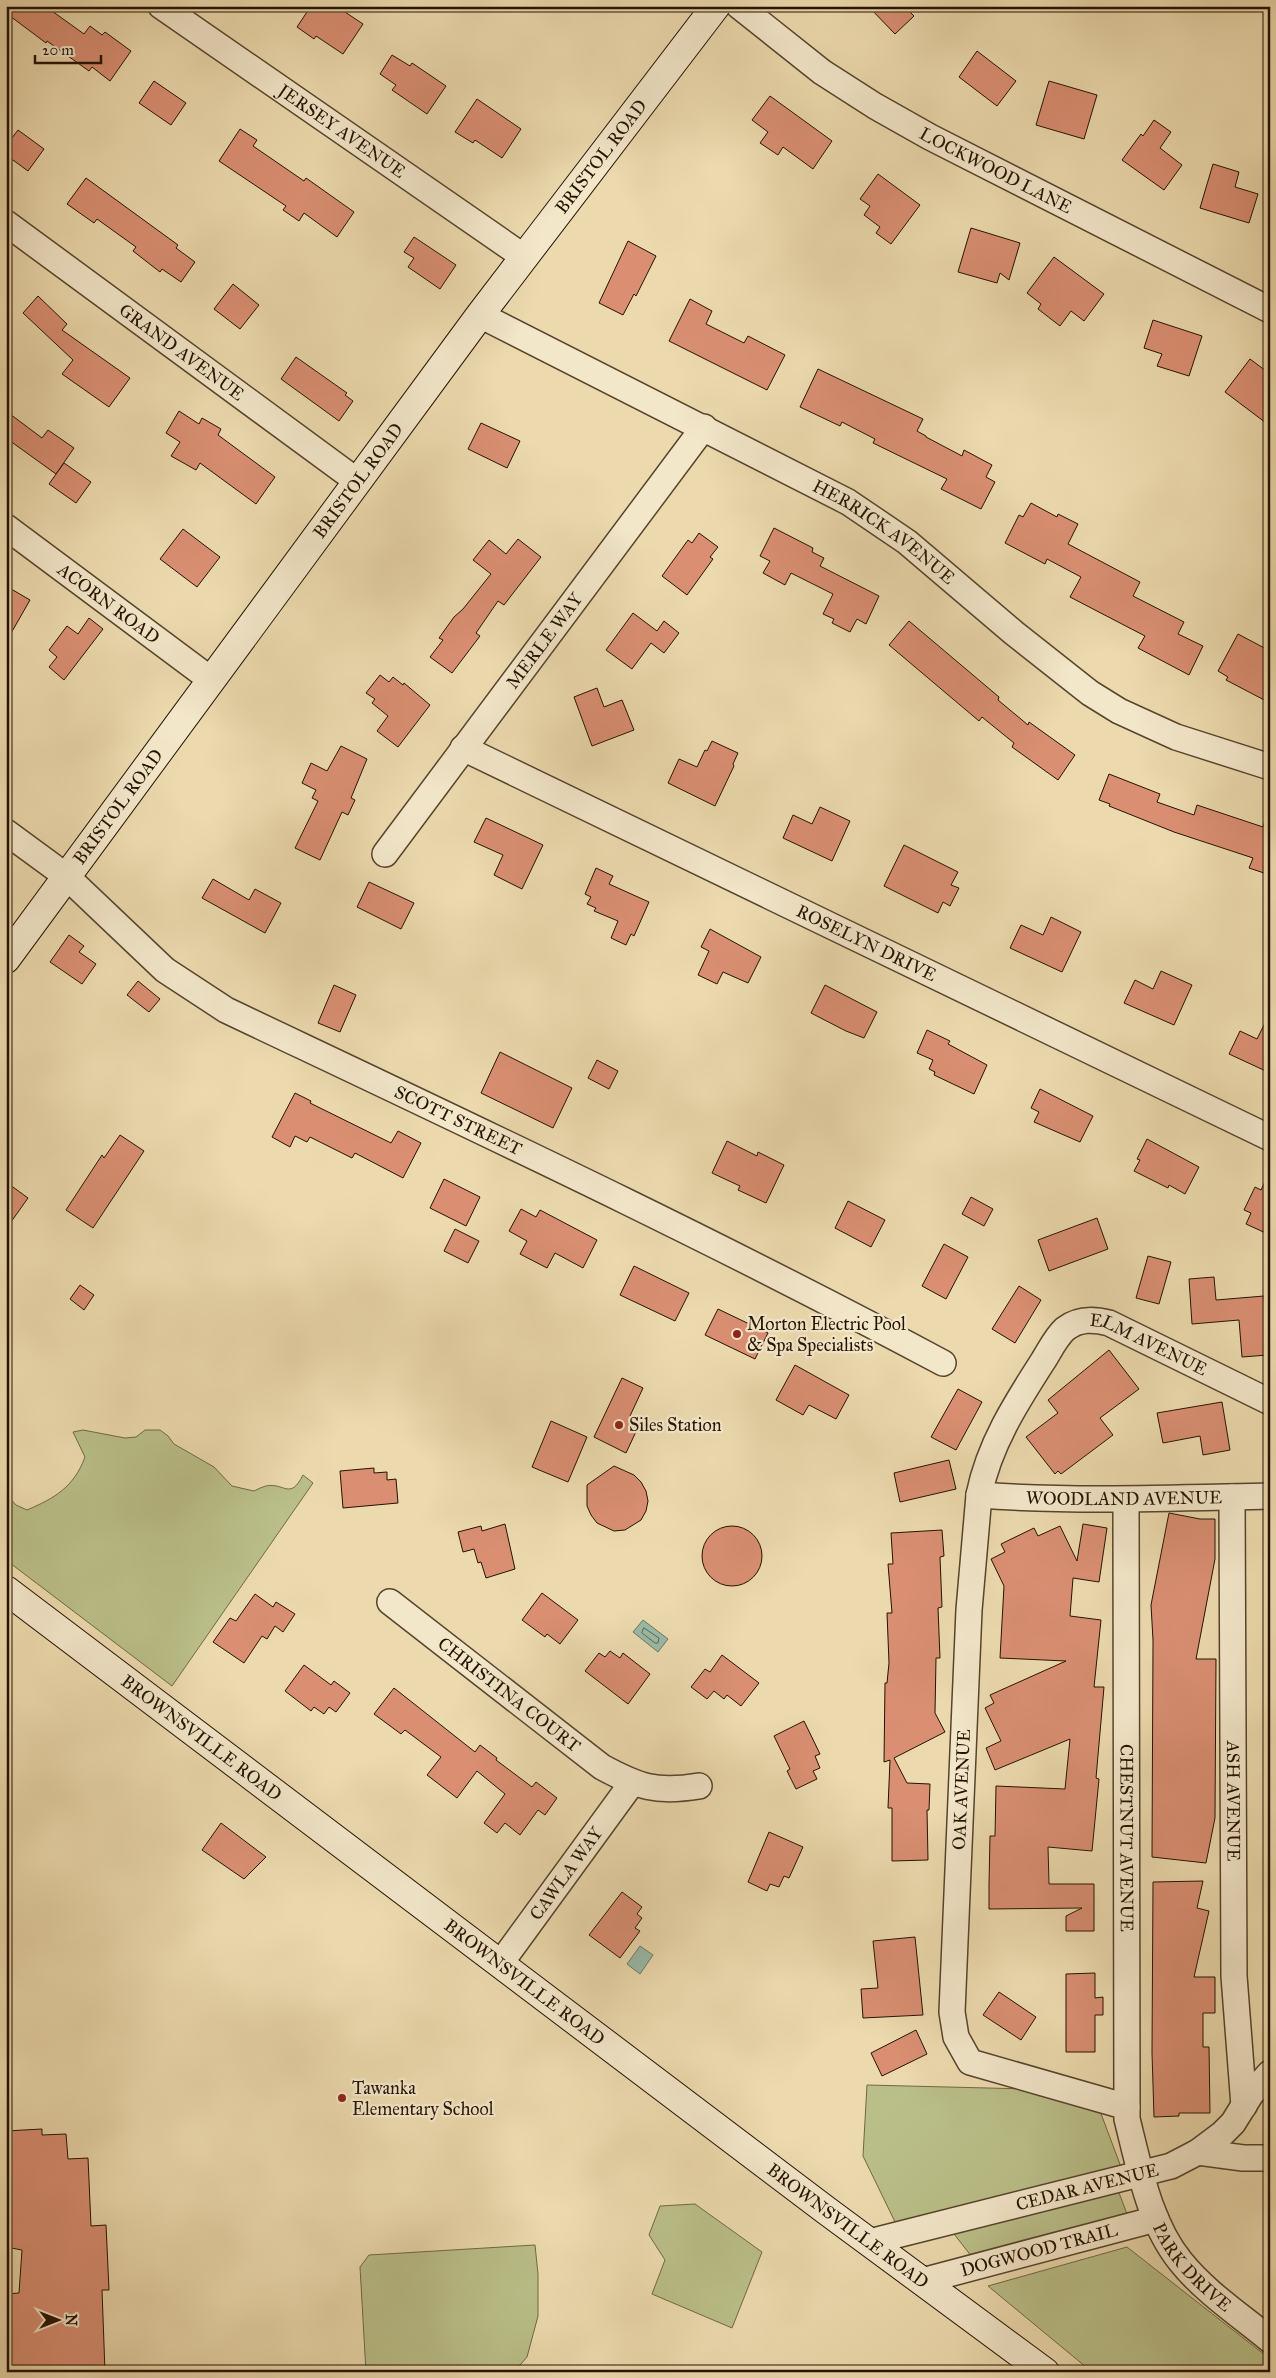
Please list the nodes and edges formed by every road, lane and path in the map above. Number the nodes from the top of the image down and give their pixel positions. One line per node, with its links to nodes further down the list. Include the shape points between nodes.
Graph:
1 (161, 6): 5 (street, JERSEY AVENUE)
2 (716, 6): 5 (street, BRISTOL ROAD)
3 (739, 6): 6 (street, LOCKWOOD LANE, via 822,72 875,106)
4 (6, 224): 9 (street, GRAND AVENUE)
5 (524, 257): 7 (street, BRISTOL ROAD)
6 (1270, 310)
7 (480, 315): 8 (street, HERRICK AVENUE); 9 (street, BRISTOL ROAD)
8 (704, 427): 12 (street, MERLE WAY); 13 (street, HERRICK AVENUE, via 878,520 1014,633 1090,693 1119,711 1176,737)
9 (357, 481): 11 (street, BRISTOL ROAD)
10 (6, 527): 11 (street, ACORN ROAD)
11 (210, 679): 16 (street, BRISTOL ROAD)
12 (463, 748): 15 (street, MERLE WAY); 18 (street, ROSELYN DRIVE)
13 (1270, 767)
14 (6, 832): 16 (street, SCOTT STREET)
15 (385, 854)
16 (66, 876): 17 (street, BRISTOL ROAD); 19 (street, SCOTT STREET, via 166,970 226,1010 728,1251)
17 (6, 959)
18 (1270, 1138)
19 (943, 1363)
20 (1040, 1365): 21 (street, ELM AVENUE, via 1065,1329 1078,1322 1098,1320); 22 (street, OAK AVENUE, via 994,1442)
21 (1270, 1402)
22 (979, 1496): 25 (street, WOODLAND AVENUE); 33 (street, OAK AVENUE, via 969,1604 963,1738 952,2012 956,2037 970,2062)
23 (1270, 1496): 24 (street, WOODLAND AVENUE)
24 (1232, 1497): 25 (street, WOODLAND AVENUE); 32 (street, ASH AVENUE, via 1234,1976)
25 (1126, 1500): 33 (street, CHESTNUT AVENUE)
26 (6, 1590): 30 (street, BROWNSVILLE ROAD)
27 (390, 1602): 28 (street, CHRISTINA COURT, via 602,1767)
28 (632, 1783): 29 (street, CHRISTINA COURT, via 674,1790); 30 (street, CAWLA WAY)
29 (699, 1786)
30 (500, 1964): 38 (street, BROWNSVILLE ROAD)
31 (1270, 2073): 32 (street, CEDAR AVENUE)
32 (1244, 2106): 34 (street, CEDAR AVENUE, via 1228,2128)
33 (1127, 2107): 36 (street, CHESTNUT AVENUE)
34 (1198, 2152): 35 (street); 36 (street, CEDAR AVENUE, via 1171,2166)
35 (1270, 2158)
36 (1141, 2173): 37 (street, PARK DRIVE); 38 (street, CEDAR AVENUE)
37 (1156, 2219): 39 (street, DOGWOOD TRAIL); 40 (street, PARK DRIVE, via 1181,2262)
38 (870, 2242): 39 (street, BROWNSVILLE ROAD)
39 (922, 2281): 41 (street, BROWNSVILLE ROAD)
40 (1270, 2340)
41 (1045, 2372)

